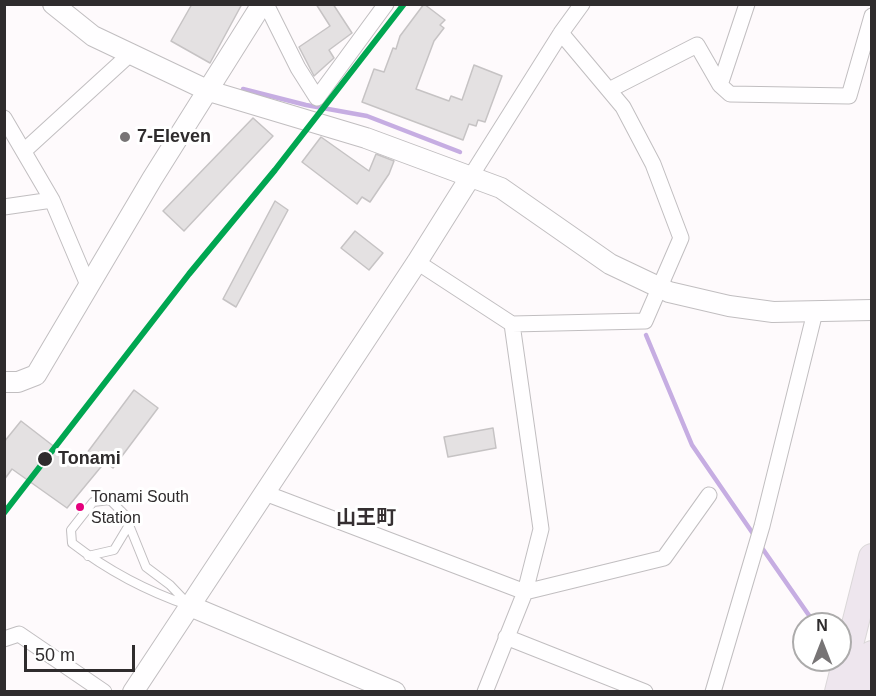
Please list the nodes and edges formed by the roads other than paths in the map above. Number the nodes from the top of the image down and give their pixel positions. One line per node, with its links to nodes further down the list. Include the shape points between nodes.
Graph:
1 (53, 4): 8 (street, via 93,36)
2 (264, 4): 3 (street, via 317,98); 11 (street)
3 (386, 4)
4 (582, 4): 7 (street)
5 (747, 4): 9 (street)
6 (872, 16): 9 (street, via 849,96 730,94)
7 (561, 33): 10 (street); 14 (street)
8 (129, 55): 11 (street); 13 (street)
9 (720, 85): 10 (street, via 697,45)
10 (609, 90): 19 (street, via 623,107 653,164 681,238)
11 (209, 91): 14 (street, via 366,138); 18 (street)
12 (4, 118): 13 (street)
13 (25, 150): 15 (street)
14 (471, 176): 17 (street); 19 (street, via 501,188 610,264)
15 (52, 200): 16 (street); 18 (street)
16 (4, 207)
17 (417, 262): 22 (street); 24 (street)
18 (88, 285): 23 (street, via 36,375)
19 (661, 289): 21 (street, via 729,306); 22 (street, via 645,321)
20 (872, 310): 21 (street)
21 (815, 312): 39 (street, via 762,526)
22 (512, 324): 29 (street, via 542,529)
23 (4, 382)
24 (265, 493): 29 (street); 30 (street)
25 (709, 495): 29 (street, via 664,558)
26 (129, 525): 27 (lane, via 114,550); 27 (lane, via 110,500 93,502 70,530 72,543); 30 (lane, via 146,567)
27 (88, 556): 30 (lane, via 163,597)
28 (872, 557): 40 (highway)
29 (525, 592): 31 (street)
30 (190, 606): 35 (street); 36 (street)
31 (506, 638): 37 (street); 38 (street)
32 (4, 639): 34 (street, via 19,634)
33 (872, 654): 41 (highway)
34 (104, 692)
35 (133, 692)
36 (395, 692)
37 (484, 692)
38 (645, 692)
39 (713, 692)
40 (838, 692)
41 (862, 692)

